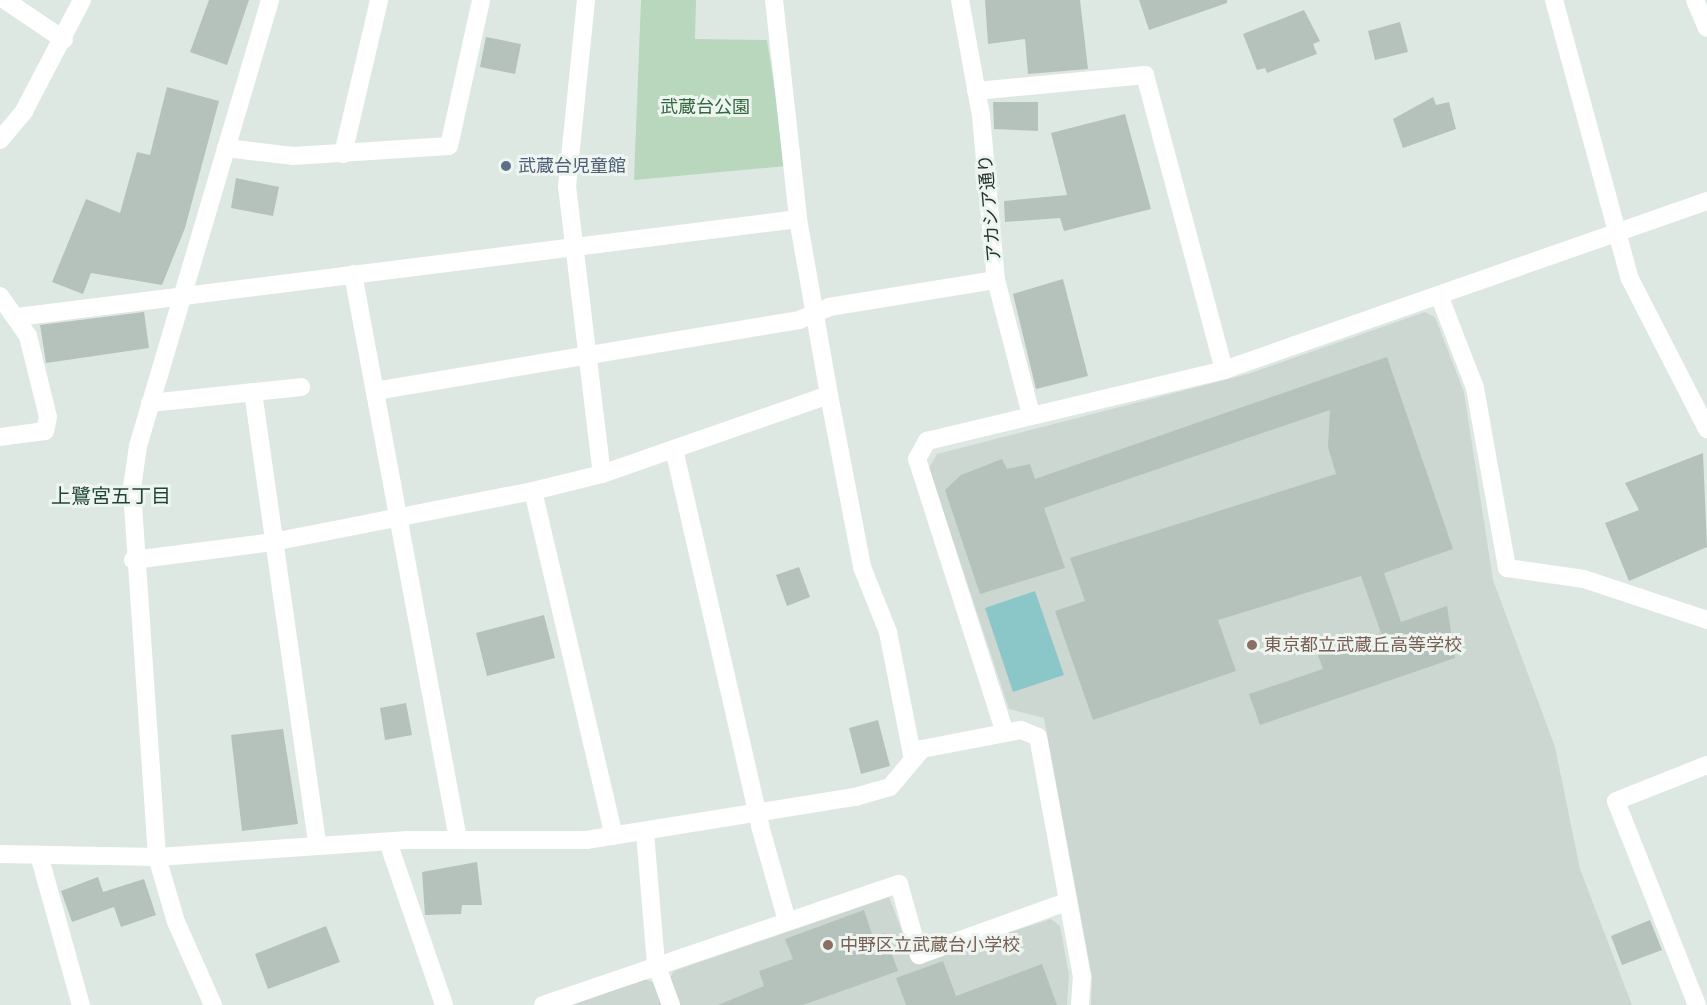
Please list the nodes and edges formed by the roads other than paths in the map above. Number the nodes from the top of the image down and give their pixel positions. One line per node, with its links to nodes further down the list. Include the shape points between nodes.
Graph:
1 (5, 0): 12 (street)
2 (82, 0): 12 (street)
3 (270, 0): 15 (street)
4 (379, 0): 16 (street)
5 (481, 0): 16 (street, via 449,146)
6 (586, 0): 20 (street, via 567,186)
7 (774, 0): 18 (street)
8 (960, 0): 13 (street, アカシア通り)
9 (1554, 0): 19 (street)
10 (1695, 0): 11 (street)
11 (1707, 28)
12 (64, 40): 14 (street, via 24,111)
13 (975, 91): 22 (street, アカシア通り); 29 (street, via 1145,75)
14 (0, 140)
15 (226, 148): 16 (street, via 293,156); 23 (street)
16 (343, 154)
17 (1707, 201): 19 (street)
18 (798, 219): 20 (street); 26 (street)
19 (1614, 235): 24 (street); 36 (street, via 1630,279)
20 (573, 245): 21 (street); 28 (street)
21 (353, 274): 23 (street); 31 (street)
22 (996, 280): 26 (street); 35 (street, アカシア通り)
23 (183, 294): 27 (street); 34 (street)
24 (1439, 295): 29 (street); 44 (street, via 1475,388 1507,568 1584,579)
25 (0, 296): 27 (street)
26 (815, 312): 28 (street, via 799,320); 33 (street)
27 (17, 317): 37 (street, via 28,336 48,417 45,431)
28 (586, 355): 31 (street); 39 (street)
29 (1224, 370): 35 (street)
30 (301, 387): 32 (street)
31 (375, 391): 41 (street)
32 (253, 392): 34 (street); 42 (street)
33 (829, 395): 38 (street); 46 (street, via 862,567 888,632)
34 (150, 403): 43 (street, via 132,488)
35 (1030, 414): 45 (street, via 927,441 917,459)
36 (1707, 429)
37 (0, 437)
38 (674, 449): 39 (street); 48 (street)
39 (602, 474): 40 (street)
40 (532, 491): 41 (street); 50 (street)
41 (398, 519): 42 (street); 51 (street)
42 (273, 542): 43 (street); 53 (street)
43 (133, 560): 56 (street)
44 (1707, 620)
45 (1005, 733): 46 (street, via 922,749); 57 (street, via 1021,730 1038,737)
46 (913, 760): 48 (street, via 890,787)
47 (1707, 765): 66 (street, via 1616,801)
48 (757, 813): 49 (street); 58 (street)
49 (645, 833): 50 (street); 59 (street)
50 (614, 836): 51 (street)
51 (458, 839): 52 (street)
52 (388, 842): 53 (street); 62 (street)
53 (317, 844): 56 (street)
54 (0, 854): 55 (street)
55 (39, 855): 56 (street); 60 (street)
56 (156, 856): 61 (street, via 176,922)
57 (1066, 902): 58 (street, via 919,955 899,884); 65 (street, via 1082,976)
58 (787, 921): 59 (street)
59 (656, 964): 63 (street); 64 (street)
60 (81, 1005)
61 (213, 1005)
62 (444, 1005)
63 (543, 1005)
64 (671, 1005)
65 (1080, 1005)
66 (1697, 1005)

